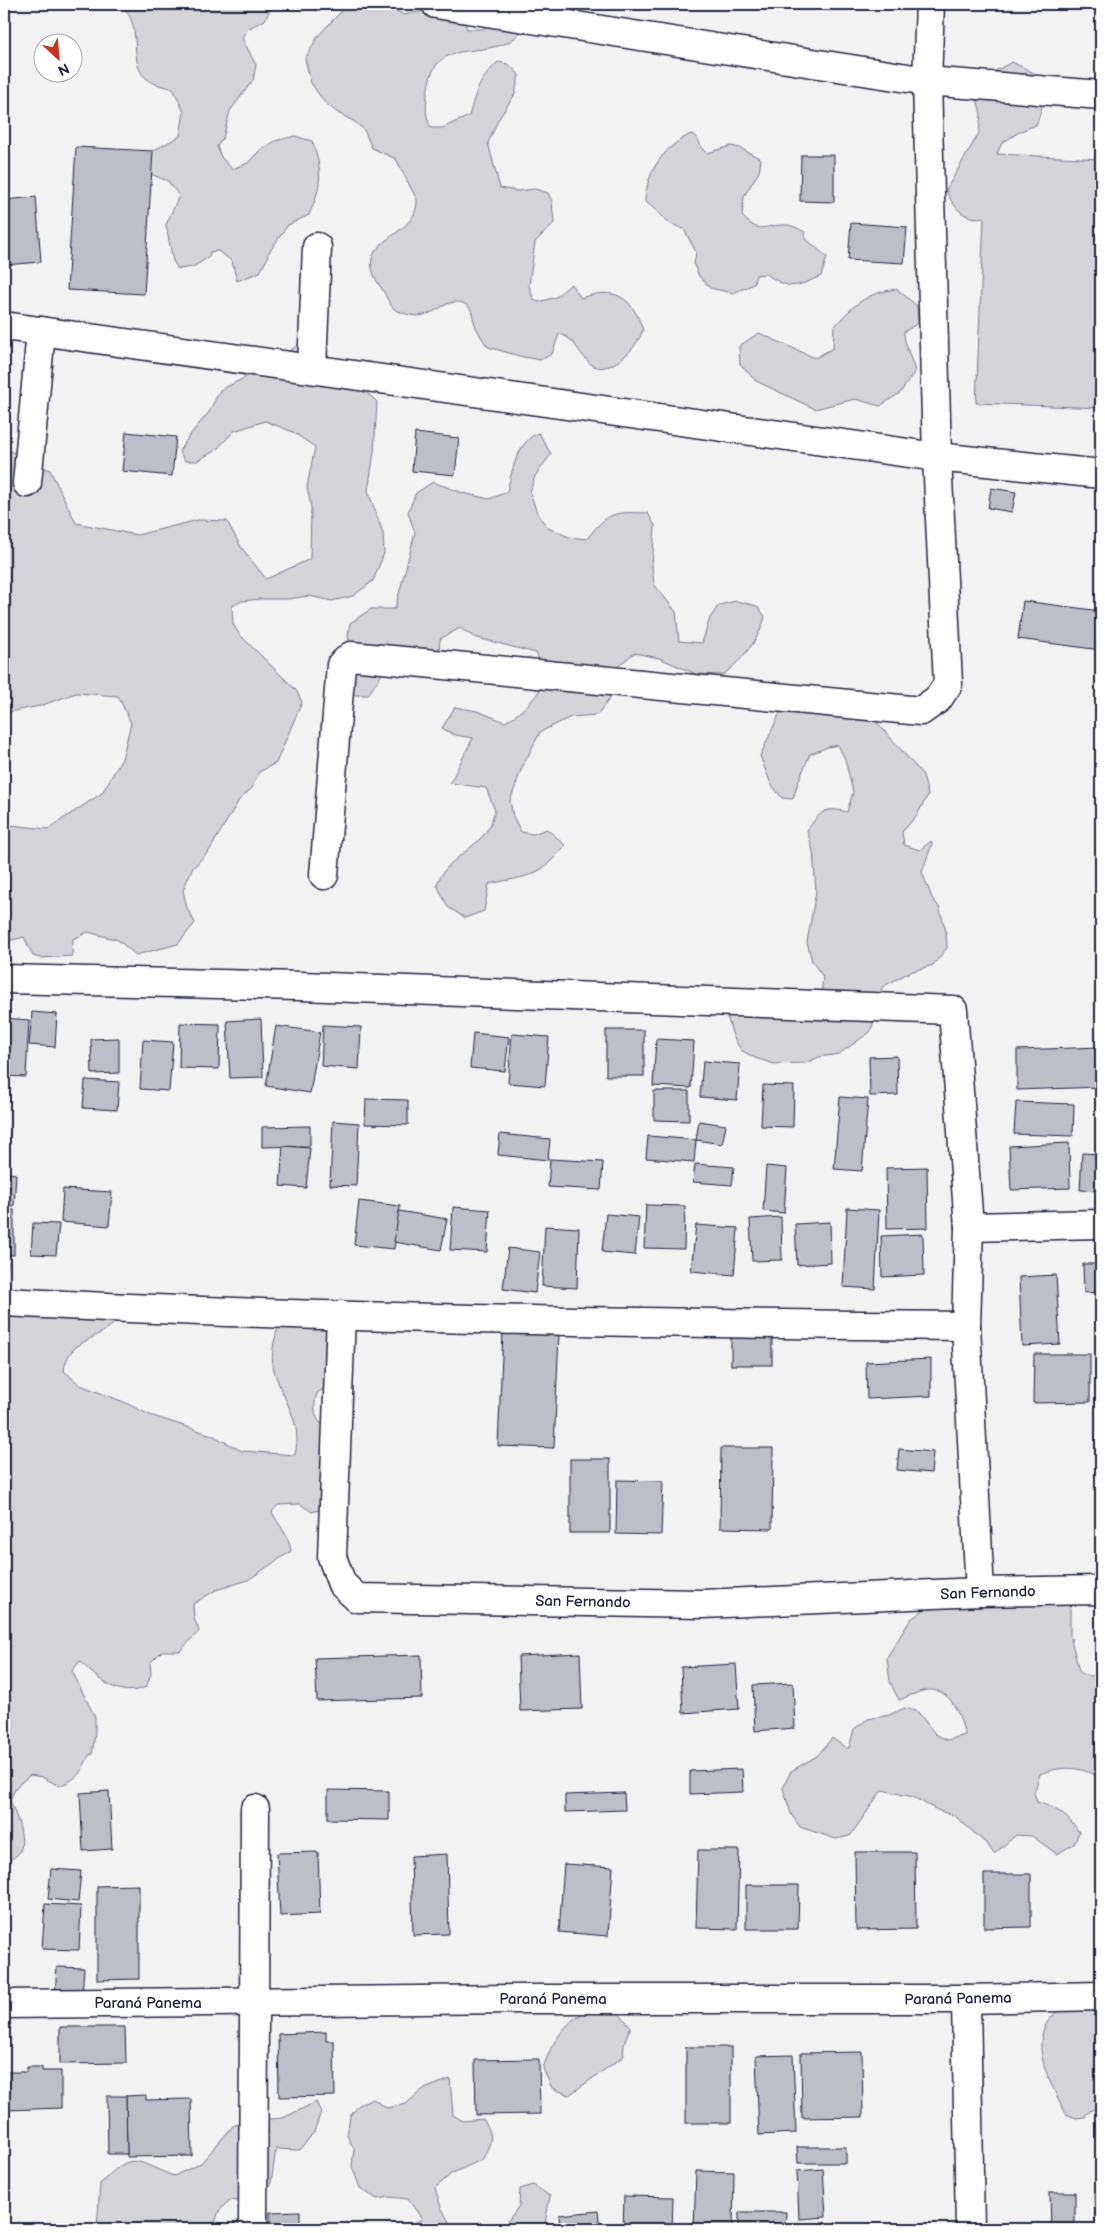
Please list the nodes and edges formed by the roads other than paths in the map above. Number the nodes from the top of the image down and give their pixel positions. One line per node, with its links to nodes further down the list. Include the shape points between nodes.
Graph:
1 (436, 4): 3 (street)
2 (930, 4): 3 (street)
3 (927, 81): 4 (street); 9 (street)
4 (1101, 95)
5 (317, 247): 8 (street)
6 (4, 326): 7 (street)
7 (41, 331): 8 (street); 11 (street)
8 (312, 368): 9 (street)
9 (937, 457): 10 (street); 12 (street, via 948,684 938,699 921,712 351,656 341,665)
10 (1101, 474)
11 (27, 483)
12 (324, 875)
13 (4, 979): 15 (street, via 300,986 954,1010)
14 (1101, 1224): 15 (street)
15 (969, 1226): 18 (street)
16 (4, 1302): 17 (street, via 145,1310)
17 (341, 1315): 18 (street, via 694,1324); 20 (street, San Fernando, via 332,1557 342,1584 357,1598 702,1604)
18 (966, 1326): 20 (street)
19 (1101, 1590): 20 (street, San Fernando)
20 (980, 1592)
21 (255, 1809): 24 (street)
22 (1101, 1996): 23 (street, Paraná Panema)
23 (966, 1999): 24 (street, Paraná Panema); 27 (street)
24 (252, 2002): 25 (street, Paraná Panema); 26 (street)
25 (4, 2004)
26 (253, 2229)
27 (970, 2229)

